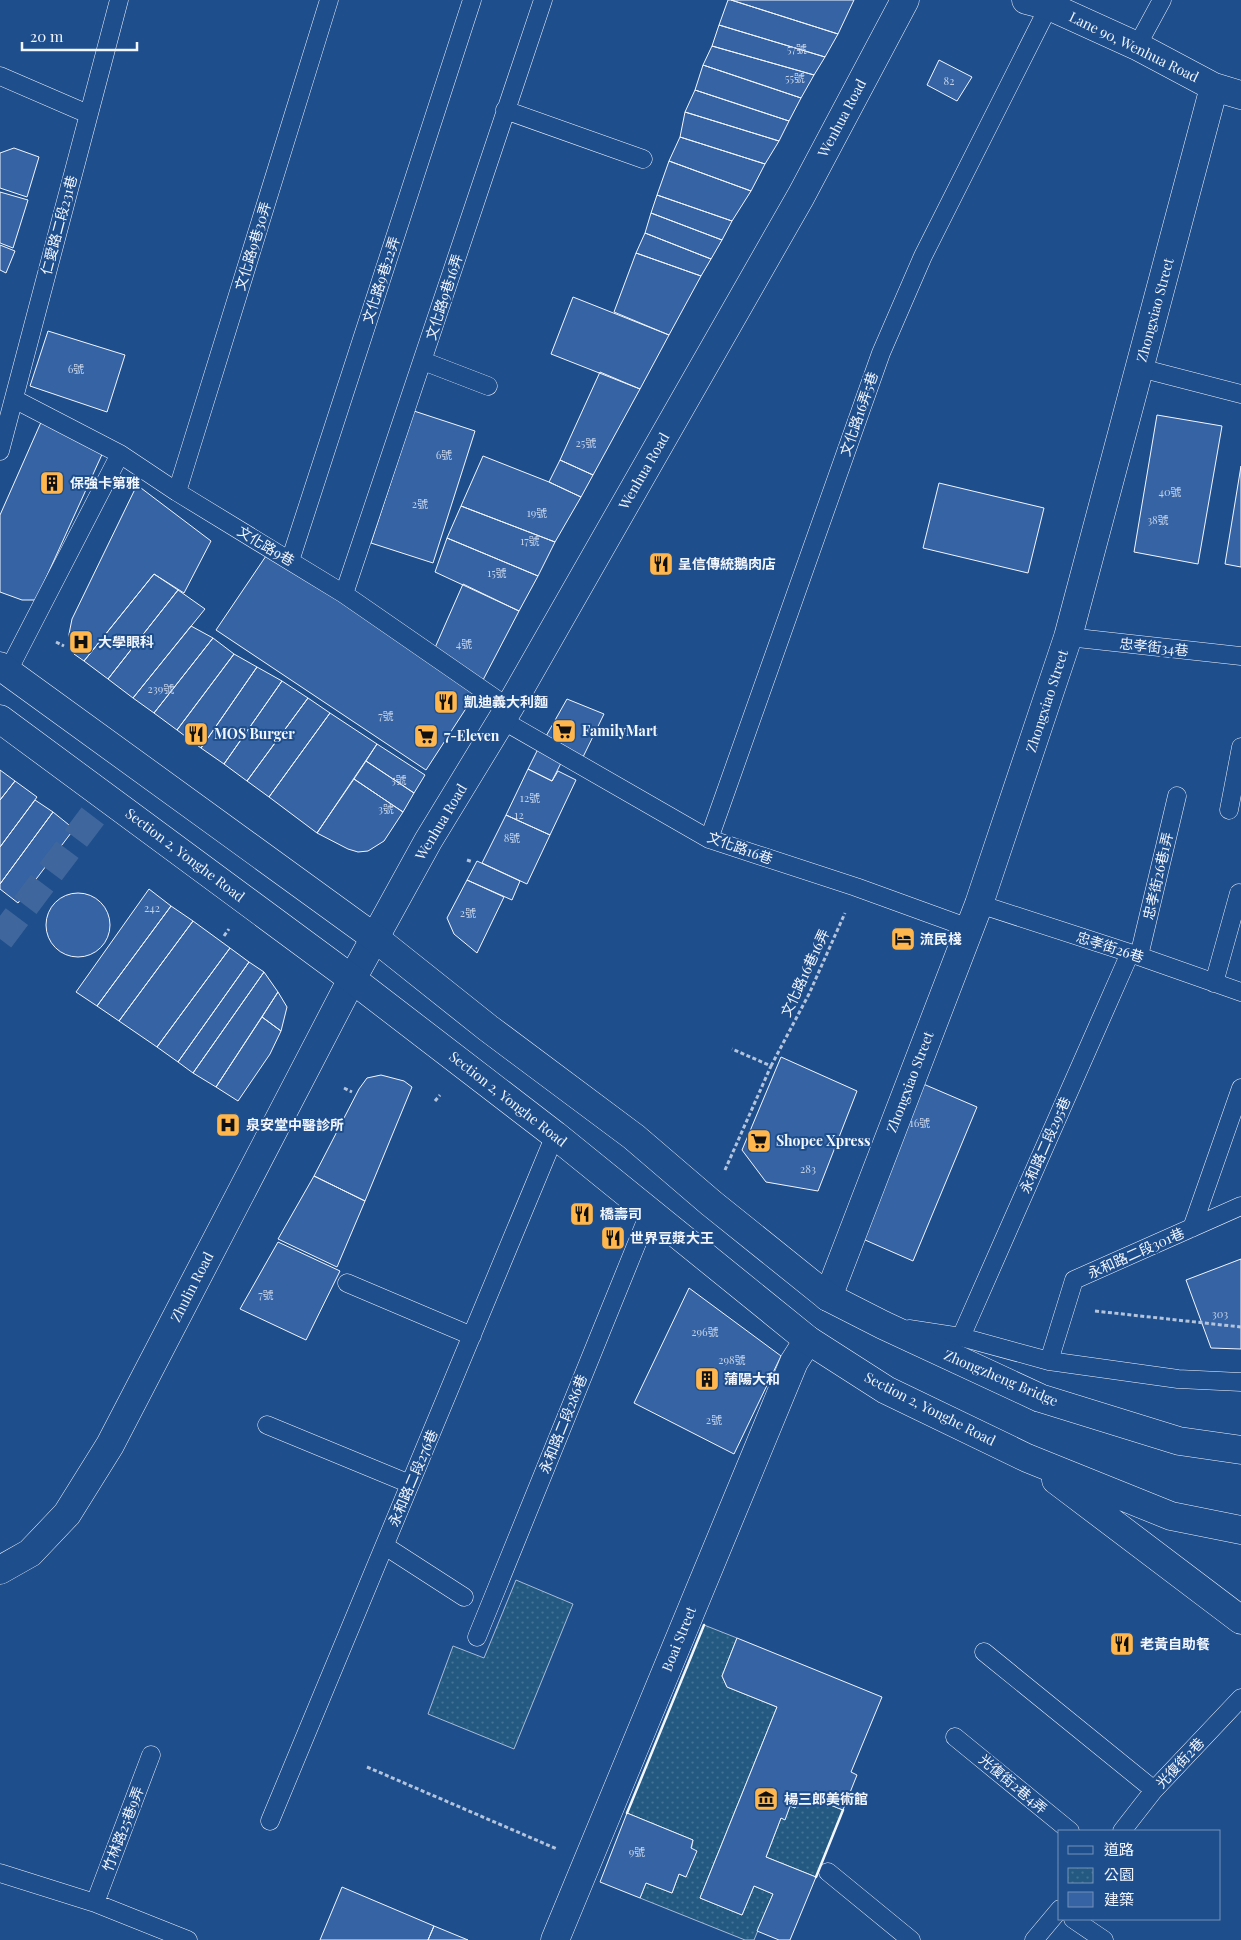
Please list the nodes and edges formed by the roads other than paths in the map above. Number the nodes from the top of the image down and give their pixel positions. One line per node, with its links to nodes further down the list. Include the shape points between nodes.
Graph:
1 (119, 0): 13 (lane, 仁愛路二段231巷)
2 (329, 0): 22 (lane, 文化路9巷30弄)
3 (472, 0): 23 (lane, 文化路9巷22弄)
4 (543, 0): 12 (lane, 文化路9巷16弄)
5 (905, 0): 28 (street, Wenhua Road, via 801,196)
6 (1162, 0): 8 (lane)
7 (1037, 3): 8 (street, Lane 90, Wenhua Road); 33 (lane, 文化路16弄5巷, via 880,353)
8 (1137, 46): 10 (street, Lane 90, Wenhua Road)
9 (0, 76): 13 (lane)
10 (1214, 87): 11 (street, Lane 90, Wenhua Road); 16 (street, Zhongxiao Street)
11 (1241, 95)
12 (505, 110): 14 (lane); 15 (lane, 文化路9巷16弄)
13 (88, 114): 19 (lane, 仁愛路二段231巷)
14 (643, 159)
15 (423, 361): 17 (lane); 24 (lane, 文化路9巷16弄)
16 (1140, 368): 18 (lane); 25 (street, Zhongxiao Street)
17 (488, 386)
18 (1241, 394)
19 (14, 399): 20 (lane, 仁愛路二段231巷); 21 (lane, 文化路9巷)
20 (0, 451)
21 (120, 454): 22 (lane, 文化路9巷); 27 (lane)
22 (177, 492): 23 (lane, 文化路9巷)
23 (290, 561): 24 (lane, 文化路9巷)
24 (344, 594): 28 (lane, 文化路9巷)
25 (1068, 637): 26 (lane, 忠孝街34巷); 35 (street, Zhongxiao Street)
26 (1241, 656)
27 (4, 669): 36 (street)
28 (506, 714): 33 (lane, 文化路16巷); 36 (street, Wenhua Road, via 428,841)
29 (0, 719): 38 (street, Section 2, Yonghe Road)
30 (1241, 747): 32 (lane)
31 (1176, 796): 37 (lane, 忠孝街26巷1弄)
32 (1229, 810)
33 (710, 839): 35 (lane, 文化路16巷, via 856,888)
34 (1239, 893): 39 (lane)
35 (974, 916): 37 (lane, 忠孝街26巷); 47 (street, Zhongxiao Street)
36 (375, 938): 38 (street, Wenhua Road); 47 (street, via 488,1028 634,1137)
37 (1135, 954): 39 (lane, 忠孝街26巷); 50 (lane, 永和路二段295巷)
38 (352, 979): 42 (street, Section 2, Yonghe Road); 60 (street, Zhulin Road, via 110,1445 67,1514 30,1553)
39 (1214, 983): 40 (lane, 忠孝街26巷)
40 (1241, 992)
41 (1241, 1088): 45 (lane, 永和路二段301巷)
42 (555, 1135): 44 (street, Section 2, Yonghe Road); 49 (lane, 永和路二段276巷)
43 (1241, 1206): 45 (lane, 永和路二段301巷)
44 (650, 1211): 51 (street, Section 2, Yonghe Road); 63 (lane, 永和路二段286巷)
45 (1192, 1228): 52 (lane, 永和路二段301巷, via 1074,1280)
46 (347, 1283): 49 (lane)
47 (828, 1298): 48 (street, Zhongzheng Bridge)
48 (883, 1325): 50 (lane); 55 (street, Zhongzheng Bridge, via 1040,1398 1179,1441)
49 (472, 1336): 57 (lane, 永和路二段276巷)
50 (961, 1337): 52 (lane)
51 (808, 1340): 56 (street, Section 2, Yonghe Road, via 886,1390); 77 (street, Boai Street, via 794,1362 587,1862)
52 (1049, 1361): 53 (lane, via 1178,1379)
53 (1241, 1382)
54 (267, 1425): 57 (lane)
55 (1241, 1450)
56 (1027, 1458): 58 (street, via 1171,1516); 62 (street)
57 (410, 1484): 59 (lane, 永和路二段276巷)
58 (1241, 1530)
59 (385, 1546): 61 (lane); 69 (lane, 永和路二段276巷)
60 (0, 1570)
61 (464, 1597)
62 (1241, 1620)
63 (477, 1637)
64 (984, 1652): 68 (lane)
65 (1241, 1698): 68 (lane, 光復街2巷)
66 (955, 1737): 70 (lane, 光復街2巷4弄)
67 (151, 1756): 74 (lane, 竹林路25巷9弄)
68 (1154, 1790): 71 (lane, 光復街2巷)
69 (270, 1821)
70 (1069, 1830)
71 (1123, 1830)
72 (828, 1872): 78 (lane)
73 (0, 1873): 74 (lane)
74 (95, 1903): 79 (lane)
75 (1058, 1911): 80 (lane)
76 (1074, 1920): 81 (lane)
77 (562, 1938)
78 (904, 1938)
79 (188, 1940)
80 (1034, 1940)
81 (1104, 1940)

